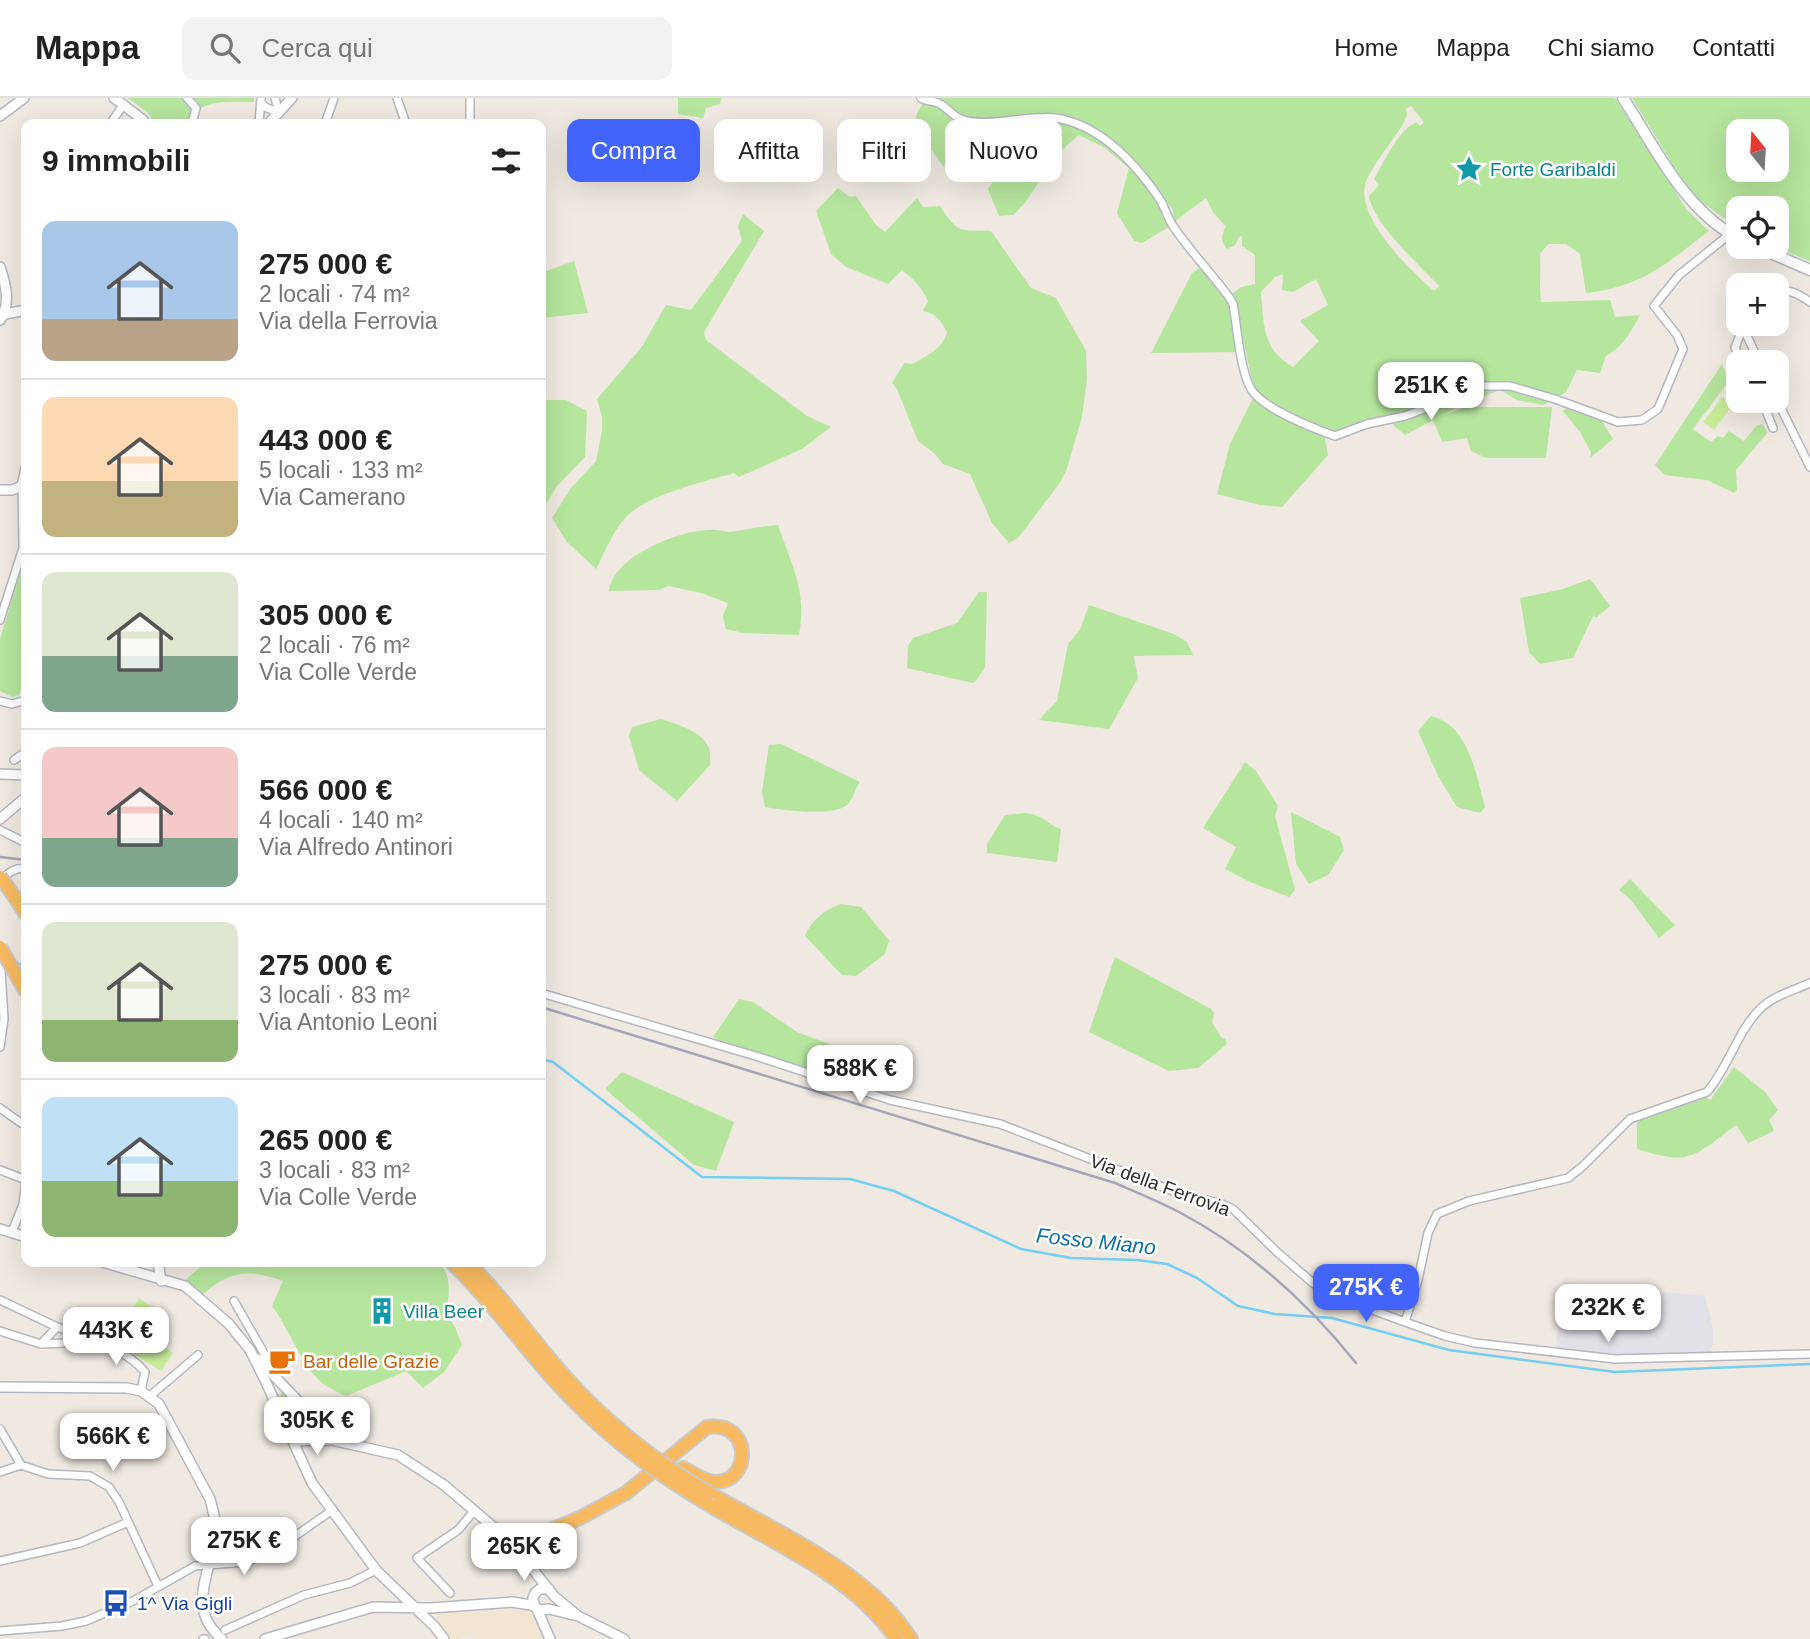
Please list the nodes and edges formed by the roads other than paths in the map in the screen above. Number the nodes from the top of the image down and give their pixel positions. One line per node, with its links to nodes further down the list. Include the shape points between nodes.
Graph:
1 (24, 98): 14 (street)
2 (114, 98): 12 (street)
3 (187, 98): 17 (street, via 196,108)
4 (275, 98): 13 (street)
5 (292, 98): 13 (street)
6 (334, 98): 20 (street)
7 (397, 98): 21 (street)
8 (470, 98): 22 (street)
9 (920, 98): 24 (street, via 939,102 954,116 978,123 1035,117 1066,120 1112,145 1142,175 1173,226 1229,298 1253,392 1274,409 1335,436 1484,386 1510,387 1555,399 1618,422 1650,416 1662,401 1682,349 1682,341 1654,306 1679,275)
10 (1623, 98): 23 (main road, via 1692,202)
11 (261, 100): 13 (street); 18 (street)
12 (124, 104): 15 (street); 16 (street)
13 (279, 113): 19 (street)
14 (0, 116)
15 (114, 119)
16 (140, 119)
17 (193, 119)
18 (259, 119)
19 (273, 119)
20 (327, 119)
21 (404, 119)
22 (470, 119)
23 (1726, 230)
24 (1726, 242)
25 (1785, 259): 27 (main road)
26 (0, 267): 31 (street, via 7,298)
27 (1810, 270)
28 (1789, 291): 29 (street)
29 (1810, 302)
30 (21, 311): 31 (street)
31 (2, 317)
32 (1767, 413): 34 (street)
33 (1783, 413): 35 (street)
34 (1773, 428)
35 (1810, 467)
36 (21, 486): 37 (street)
37 (0, 490)
38 (21, 554): 39 (street)
39 (0, 620)
40 (0, 701): 41 (street)
41 (21, 701)
42 (21, 755): 43 (street)
43 (14, 760)
44 (0, 774): 45 (street)
45 (21, 774)
46 (21, 801): 47 (street)
47 (0, 819)
48 (0, 830): 49 (street)
49 (21, 840)
50 (21, 868): 52 (street)
51 (0, 877): 53 (highway)
52 (0, 884)
53 (21, 907)
54 (0, 947): 55 (street, bridge); 56 (highway, bridge)
55 (1, 965): 59 (street, via 4,1019)
56 (21, 983)
57 (1810, 983): 75 (street, via 1762,1006 1707,1092 1630,1119 1568,1178 1469,1201 1437,1214)
58 (546, 994): 75 (street, Via della Ferrovia, via 890,1100 1000,1124 1186,1196 1220,1203 1233,1209 1312,1283)
59 (0, 1047)
60 (0, 1108): 61 (street)
61 (21, 1123)
62 (0, 1170): 63 (street)
63 (21, 1178)
64 (21, 1213): 66 (street)
65 (0, 1229): 66 (street)
66 (12, 1232): 67 (street)
67 (21, 1233)
68 (118, 1267): 72 (street)
69 (159, 1267): 72 (street)
70 (456, 1267): 95 (highway, bridge, via 597,1424 669,1482)
71 (471, 1267): 89 (highway, bridge, via 562,1374)
72 (161, 1281): 80 (street, via 185,1286 229,1324)
73 (0, 1300): 76 (street)
74 (234, 1301): 83 (street)
75 (1405, 1322): 82 (street, Via della Ferrovia, via 1475,1343 1615,1359)
76 (57, 1327): 78 (street); 79 (street)
77 (0, 1331): 79 (street)
78 (96, 1342): 79 (street); 86 (street, via 138,1364 145,1372)
79 (41, 1344)
80 (250, 1350): 83 (street); 87 (street)
81 (198, 1354): 88 (street)
82 (1810, 1354)
83 (261, 1357): 84 (street)
84 (282, 1384): 87 (street); 91 (street)
85 (0, 1387): 86 (street)
86 (141, 1391): 88 (street)
87 (272, 1393): 92 (street)
88 (150, 1396): 101 (street, via 159,1404 210,1499 215,1533)
89 (613, 1424): 95 (highway, bridge); 99 (highway, bridge, via 683,1468 704,1480 729,1478 743,1457 741,1445 728,1429 708,1427 626,1493 536,1536 526,1543)
90 (0, 1429): 93 (street)
91 (336, 1441): 92 (street); 97 (street, via 398,1455)
92 (293, 1442): 96 (street)
93 (21, 1465): 94 (street); 98 (street, via 48,1474 90,1476 109,1487)
94 (0, 1472)
95 (710, 1500): 116 (highway, via 744,1526 837,1580 874,1611); 117 (highway, via 848,1573)
96 (331, 1511): 101 (street, via 275,1550 246,1562); 102 (street)
97 (474, 1511): 99 (street); 104 (street, via 458,1530 417,1558)
98 (128, 1522): 100 (street, via 80,1543); 103 (street)
99 (523, 1554): 105 (street)
100 (0, 1561)
101 (208, 1563): 103 (street); 111 (street, via 202,1602 208,1622)
102 (376, 1570): 107 (street); 111 (street, via 350,1583 304,1595)
103 (158, 1586): 110 (street, via 86,1621)
104 (450, 1593)
105 (552, 1593): 106 (street, via 543,1588 534,1593); 108 (street, via 554,1604); 109 (street)
106 (536, 1607): 107 (street, via 512,1602); 108 (street); 112 (street)
107 (415, 1608): 113 (street, via 373,1606); 114 (street)
108 (549, 1609): 109 (street); 112 (street)
109 (578, 1616): 115 (street)
110 (0, 1631)
111 (220, 1635)
112 (549, 1635)
113 (265, 1639)
114 (444, 1639)
115 (624, 1639)
116 (896, 1639)
117 (911, 1639)

